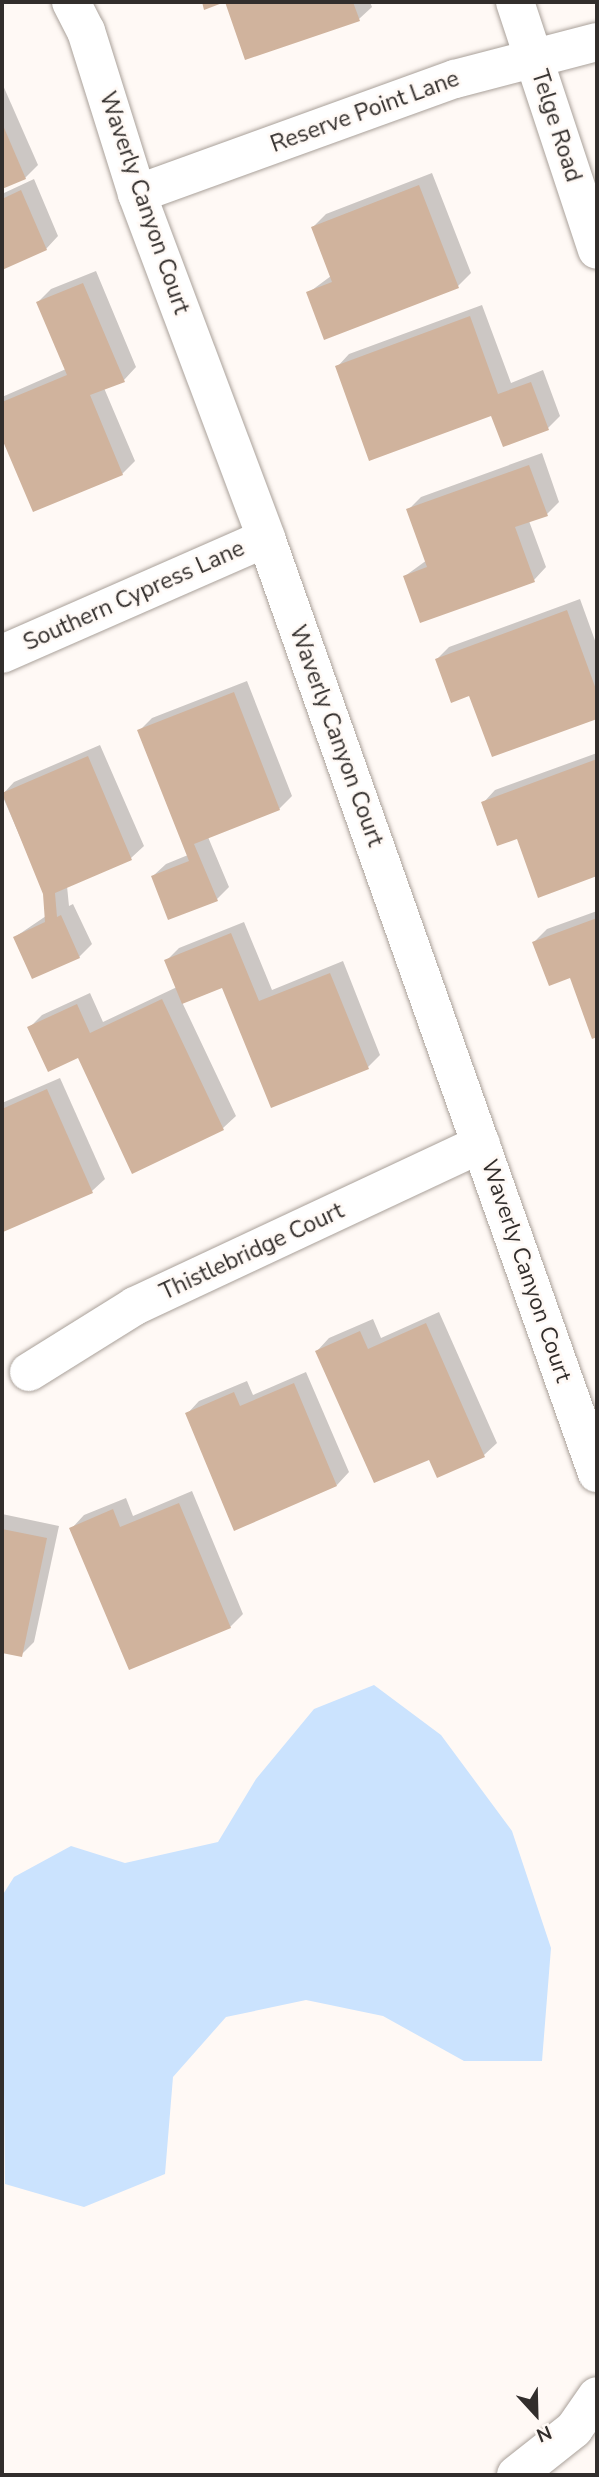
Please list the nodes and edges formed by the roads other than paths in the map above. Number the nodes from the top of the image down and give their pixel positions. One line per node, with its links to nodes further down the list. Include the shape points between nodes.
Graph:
1 (71, 2): 5 (street, Waverly Canyon Court, via 86,32)
2 (515, 2): 4 (street, Telge Road)
3 (597, 41): 4 (street, Reserve Point Lane)
4 (534, 57): 5 (street, Reserve Point Lane, via 455,79); 6 (street, Telge Road)
5 (137, 194): 7 (street, Waverly Canyon Court)
6 (597, 250)
7 (266, 538): 8 (street, Southern Cypress Lane); 9 (street, Waverly Canyon Court)
8 (2, 654)
9 (481, 1144): 10 (street, Thistlebridge Court, via 135,1306); 11 (street, Waverly Canyon Court)
10 (29, 1372)
11 (597, 1473)
12 (597, 2396): 13 (street, via 574,2429)
13 (516, 2475)

